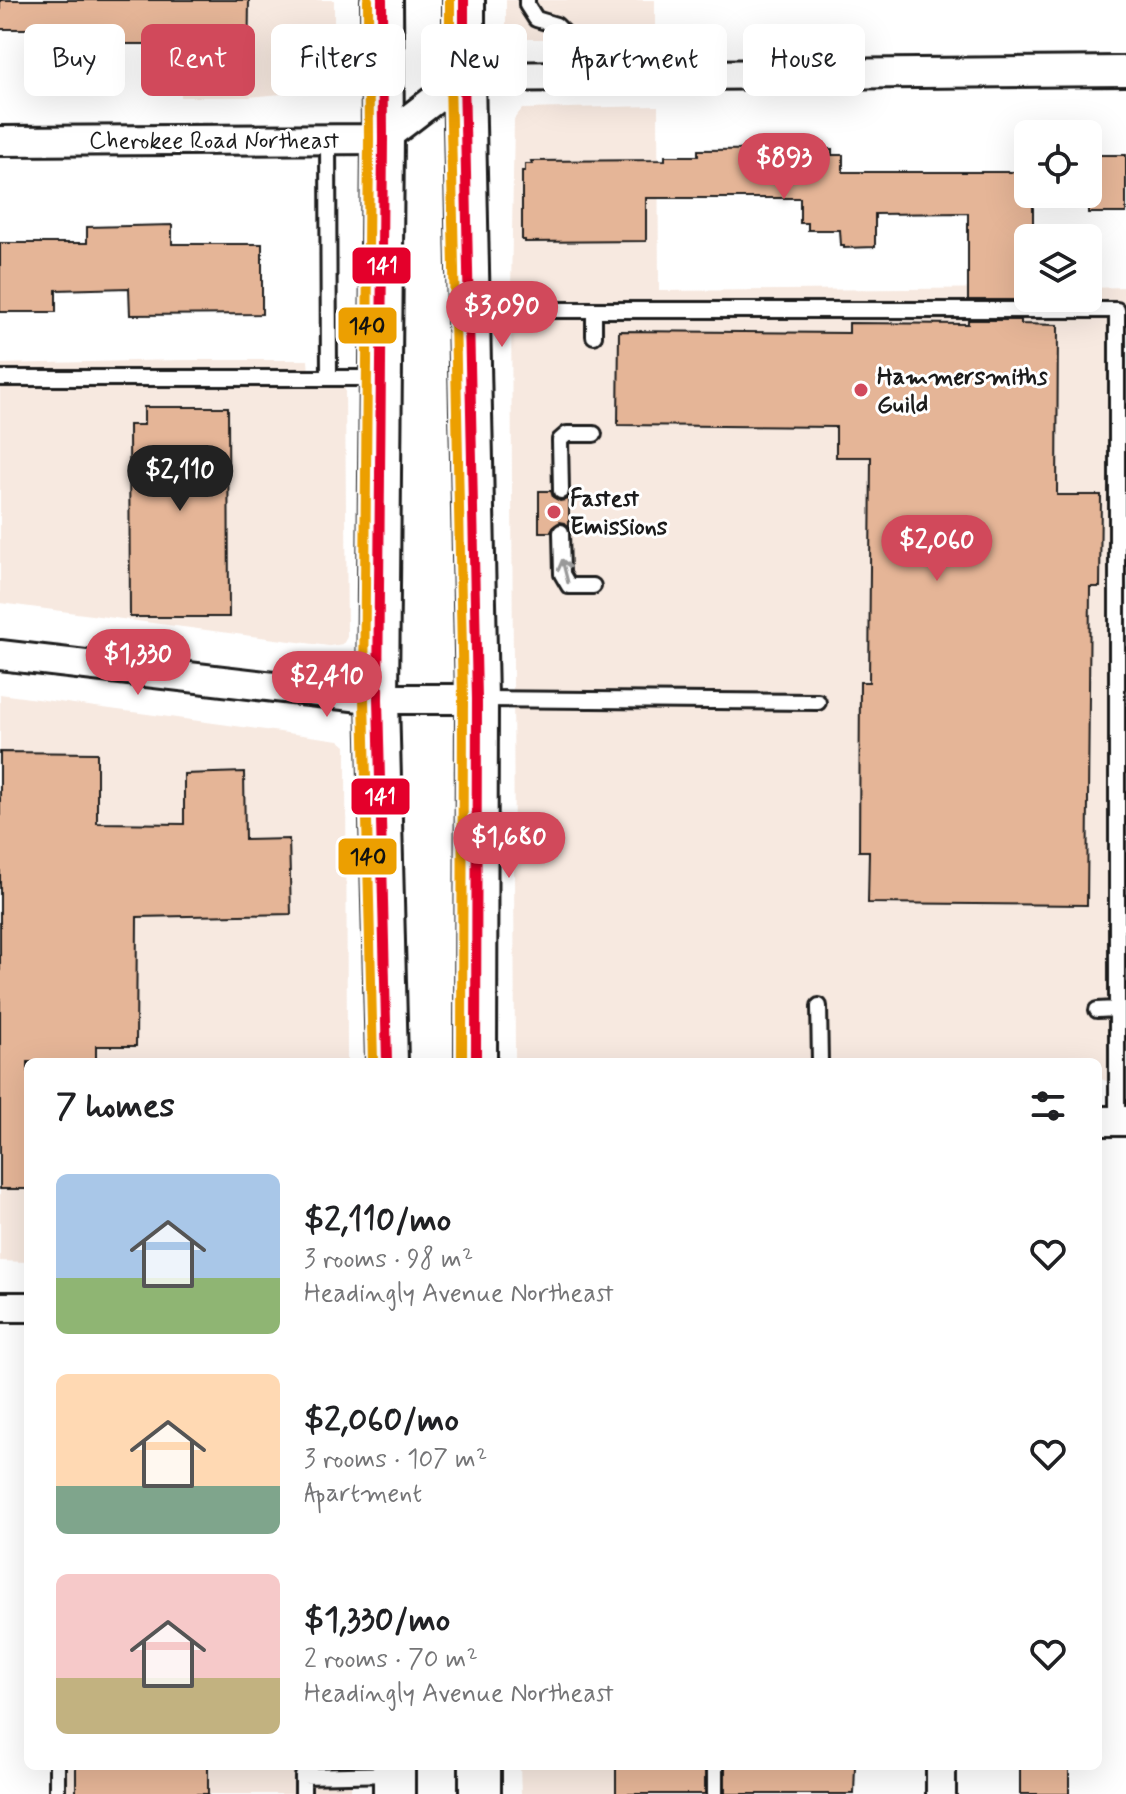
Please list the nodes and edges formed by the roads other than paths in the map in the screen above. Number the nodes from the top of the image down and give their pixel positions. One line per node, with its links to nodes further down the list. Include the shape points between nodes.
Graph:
1 (382, 0): 11 (main road)
2 (464, 0): 4 (main road)
3 (527, 0): 5 (lane, via 536,19)
4 (464, 24)
5 (553, 24)
6 (1126, 71): 7 (street)
7 (727, 75)
8 (439, 96): 11 (street)
9 (464, 96): 13 (main road)
10 (328, 139): 11 (street, Cherokee Road Northeast); 12 (street, Cherokee Road Northeast); 17 (lane)
11 (383, 139): 18 (main road)
12 (0, 141)
13 (469, 310): 14 (lane); 25 (main road)
14 (594, 310): 15 (lane); 28 (lane, via 1117,310)
15 (594, 336)
16 (0, 378): 17 (lane)
17 (329, 378): 18 (lane)
18 (381, 378): 24 (main road)
19 (594, 434): 20 (lane, via 567,434 560,440)
20 (561, 491)
21 (561, 532): 22 (lane, one-way to 21, via 569,586 562,574)
22 (593, 586)
23 (0, 655): 24 (street)
24 (378, 699): 25 (street); 30 (main road)
25 (477, 699): 26 (lane); 31 (main road)
26 (818, 702)
27 (819, 1006): 32 (lane)
28 (1116, 1009): 29 (lane); 33 (lane)
29 (1097, 1010)
30 (387, 1058)
31 (476, 1058)
32 (820, 1058)
33 (1114, 1121)
34 (0, 1307): 35 (street)
35 (24, 1307)
36 (57, 1770): 42 (lane)
37 (480, 1770): 44 (main road)
38 (715, 1770): 45 (lane)
39 (941, 1770): 46 (street)
40 (303, 1771): 41 (lane); 43 (lane)
41 (394, 1778)
42 (57, 1794)
43 (303, 1794)
44 (480, 1794)
45 (715, 1794)
46 (941, 1794)

